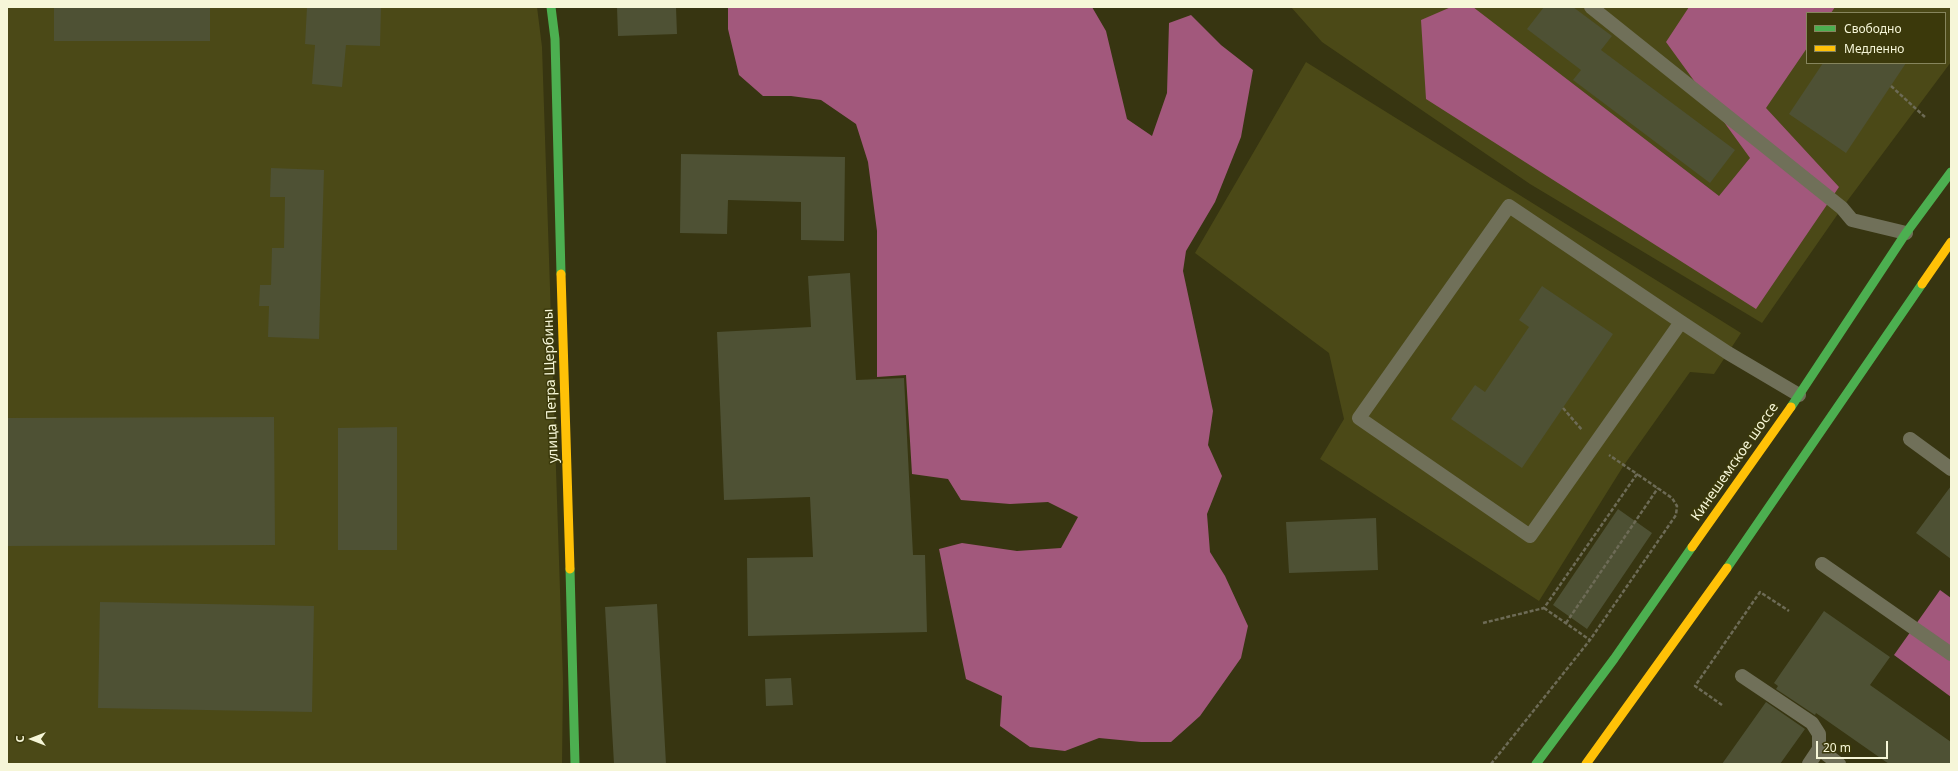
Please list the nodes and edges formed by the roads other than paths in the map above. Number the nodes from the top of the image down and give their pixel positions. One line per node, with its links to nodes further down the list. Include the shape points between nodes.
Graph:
1 (551, 7): 14 (main road, улица Петра Щербины, via 555,39)
2 (1591, 7): 4 (lane, via 1842,208 1852,220)
3 (1951, 172): 4 (main road, Кинешемское шоссе)
4 (1906, 234): 7 (main road, Кинешемское шоссе)
5 (1951, 242): 16 (main road, via 1799,465)
6 (1682, 322): 6 (lane, via 1509,206 1359,418 1530,536); 7 (lane, via 1728,353)
7 (1800, 395): 15 (main road, Кинешемское шоссе, via 1614,659)
8 (1910, 439): 9 (lane)
9 (1951, 469)
10 (1822, 564): 11 (lane)
11 (1951, 654)
12 (1742, 676): 13 (lane, via 1812,723 1819,734)
13 (1819, 749): 17 (lane); 18 (lane)
14 (575, 764)
15 (1536, 764)
16 (1586, 764)
17 (1809, 764)
18 (1839, 764)

